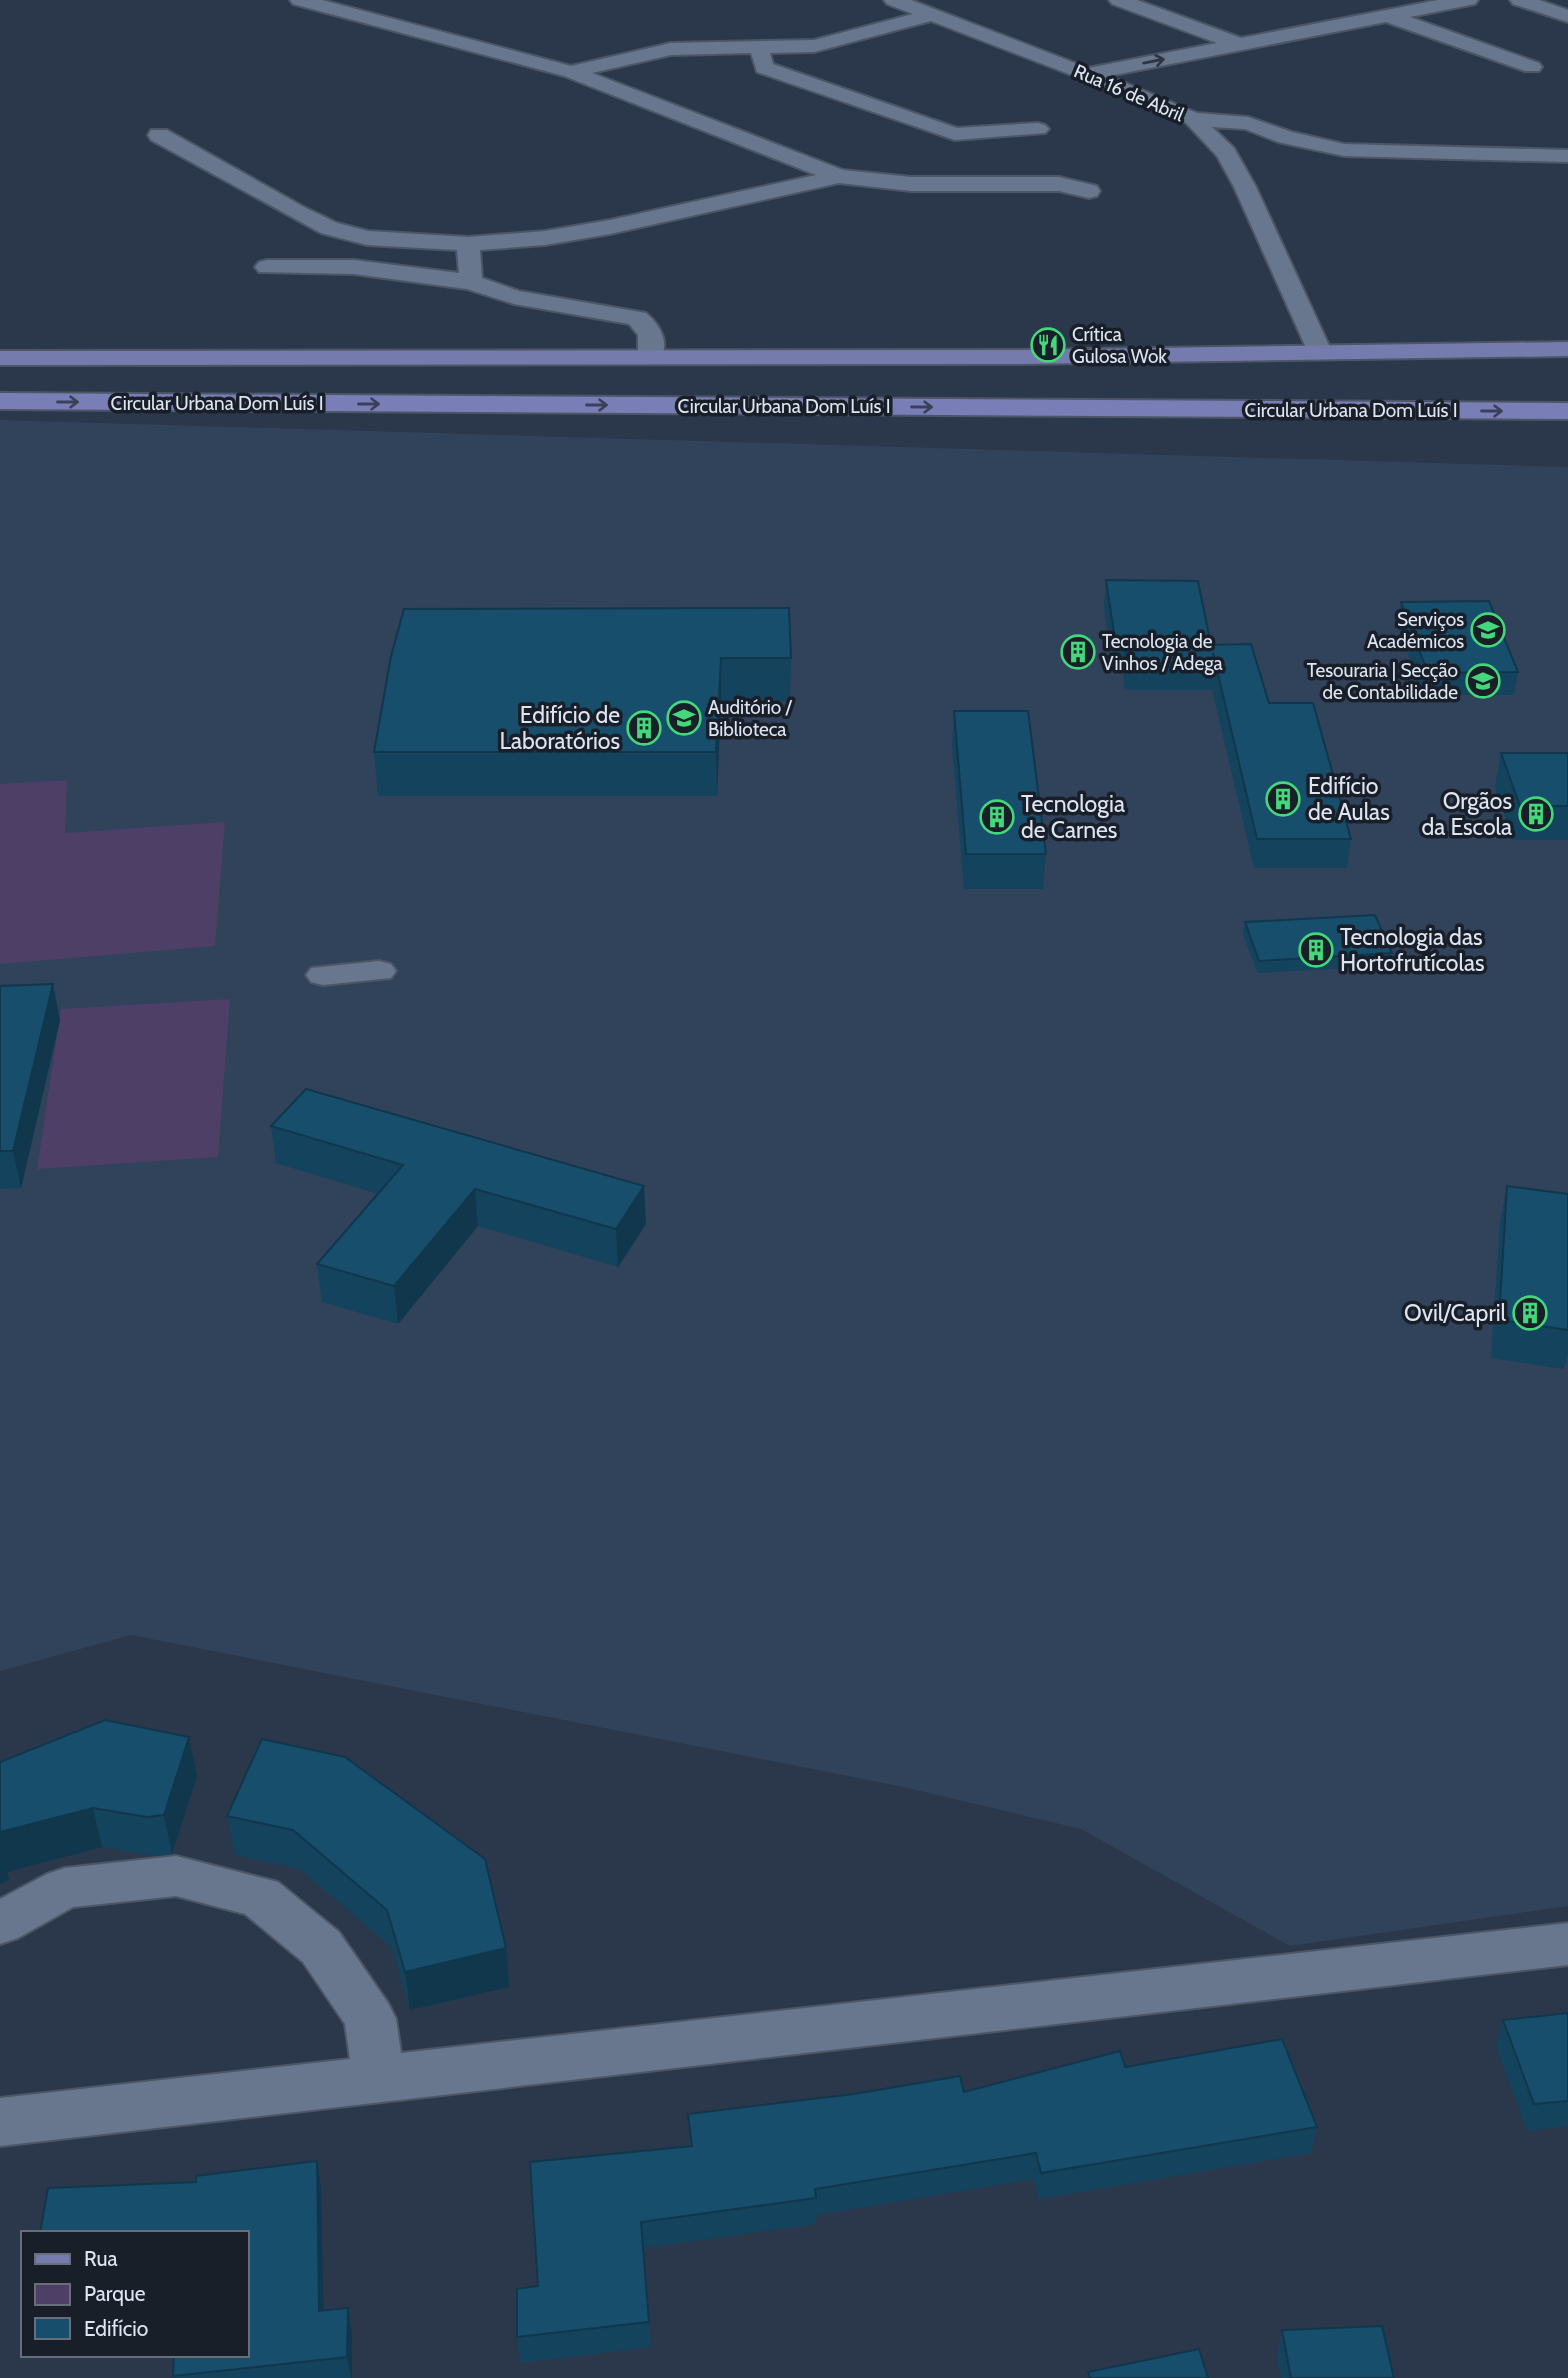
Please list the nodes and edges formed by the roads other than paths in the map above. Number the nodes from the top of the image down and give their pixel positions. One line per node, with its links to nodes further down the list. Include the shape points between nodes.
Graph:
1 (300, 0): 13 (street)
2 (894, 0): 7 (street, Rua 16 de Abril)
3 (1119, 0): 10 (street)
4 (1468, 0): 8 (street)
5 (1520, 0): 9 (street)
6 (1355, 4): 8 (street)
7 (932, 15): 11 (street, via 814,47); 14 (street, Rua 16 de Abril)
8 (1390, 16): 10 (street); 12 (street)
9 (1568, 16)
10 (1238, 44): 14 (street, one-way to 10)
11 (759, 47): 13 (street, via 671,49); 16 (street, via 764,68 955,134)
12 (1532, 66)
13 (571, 72): 19 (street)
14 (1087, 74): 15 (street, Rua 16 de Abril)
15 (1193, 119): 18 (street, via 1248,123 1344,150); 25 (street, Rua 16 de Abril, via 1226,153 1245,187)
16 (1038, 129)
17 (159, 135): 21 (street, via 329,228 367,239)
18 (1568, 156)
19 (839, 176): 20 (street, via 911,184 1059,184); 21 (street, via 610,227)
20 (1089, 191)
21 (468, 244): 23 (street)
22 (267, 267): 23 (street, via 354,267)
23 (471, 282): 26 (street, via 514,297 637,318 648,327 653,341)
24 (1568, 349): 25 (main road)
25 (1320, 352): 26 (main road)
26 (650, 356): 27 (main road)
27 (0, 358)
28 (0, 380): 29 (highway, Circular Urbana Dom Luís I)
29 (1361, 386)
30 (0, 401): 31 (highway, Circular Urbana Dom Luís I, one-way to 31)
31 (1568, 411)
32 (379, 971): 33 (street)
33 (323, 975)
34 (0, 1923): 36 (street, via 65,1888 176,1876 260,1898 321,1947 370,2018)
35 (1568, 1944): 36 (street)
36 (379, 2079): 37 (street)
37 (0, 2122)

